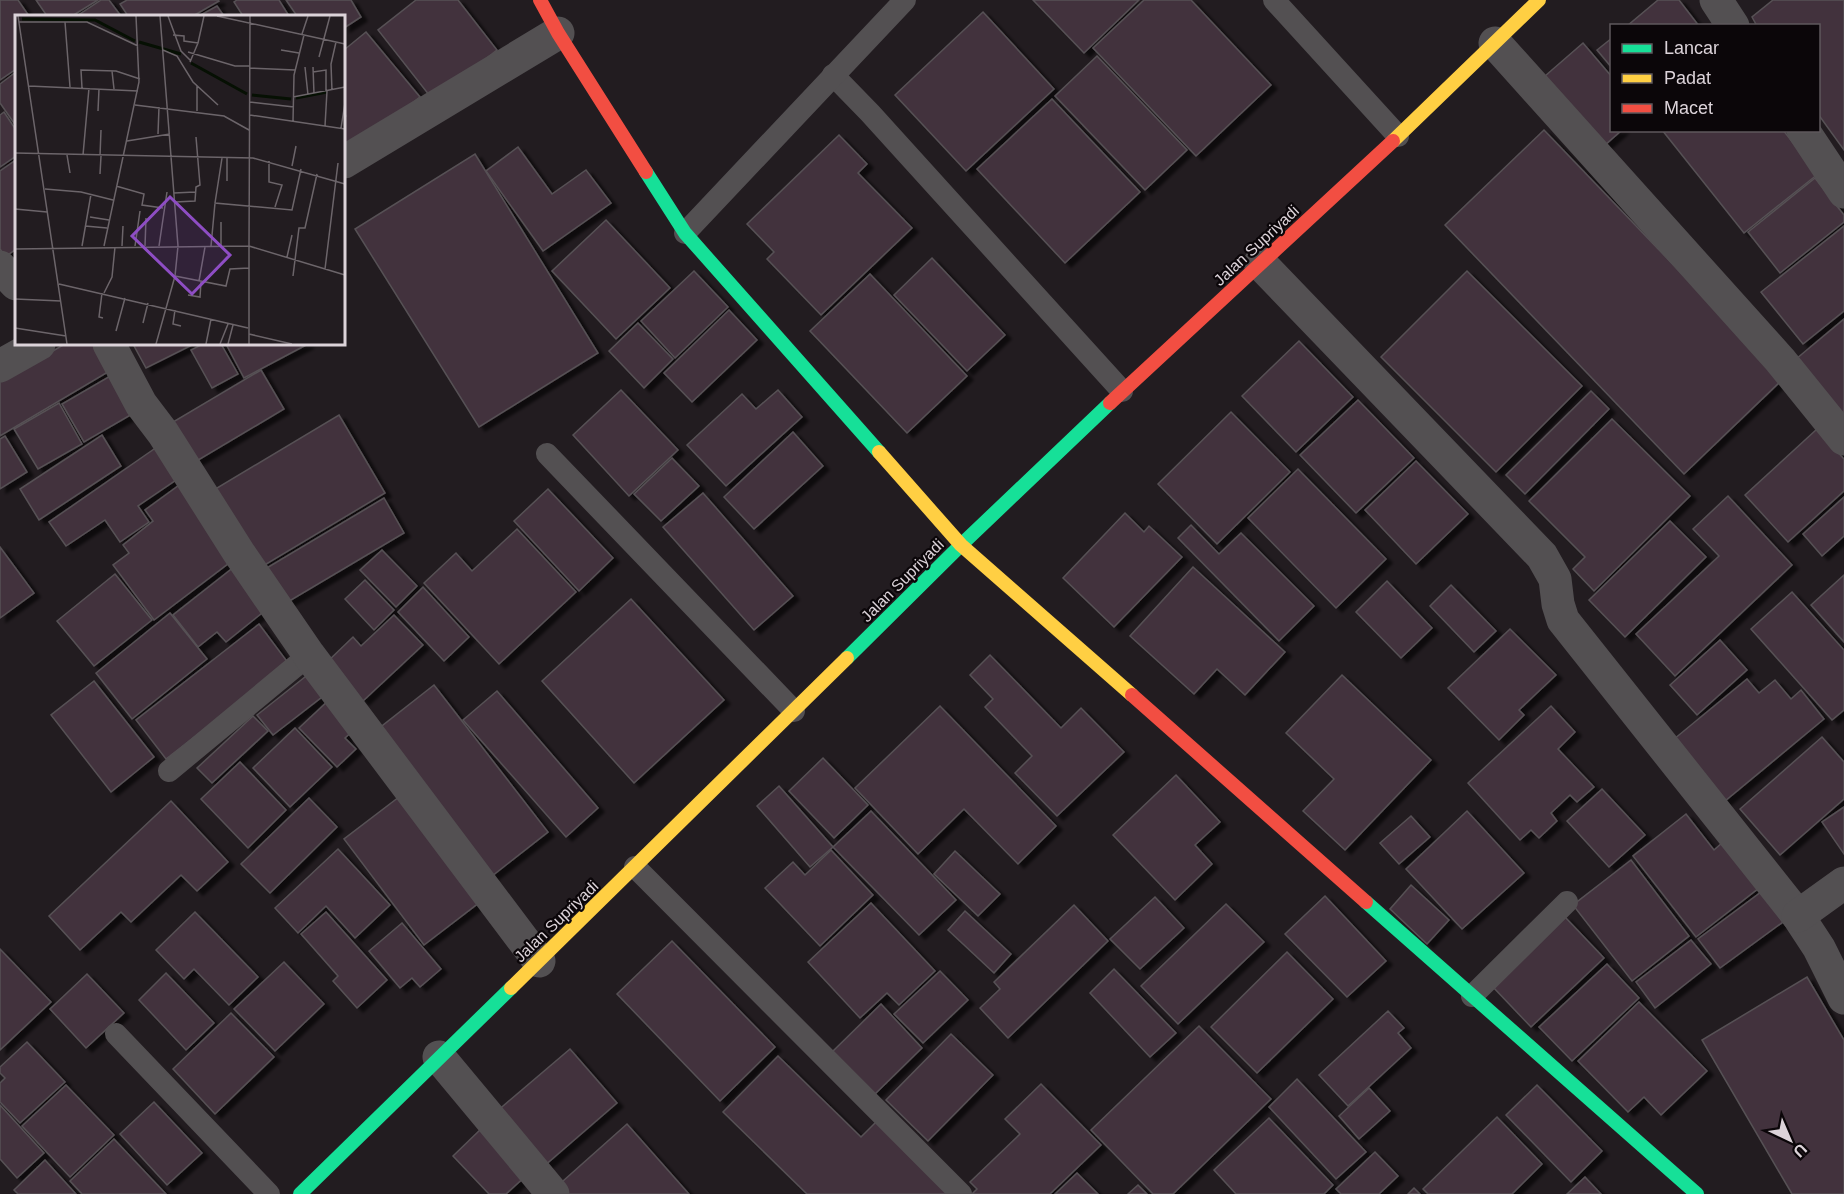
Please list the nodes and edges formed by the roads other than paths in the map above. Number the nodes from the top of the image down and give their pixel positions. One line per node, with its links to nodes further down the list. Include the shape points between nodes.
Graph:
1 (540, 0): 7 (main road)
2 (1274, 0): 11 (lane)
3 (1539, 0): 8 (main road, Jalan Supriyadi)
4 (1716, 0): 6 (street)
5 (898, 2): 9 (lane)
6 (1732, 24)
7 (558, 33): 12 (street); 14 (main road)
8 (1495, 43): 11 (main road, Jalan Supriyadi); 22 (street, via 1780,360)
9 (833, 75): 14 (lane); 21 (lane)
10 (1804, 132): 13 (street)
11 (1398, 136): 15 (main road, Jalan Supriyadi)
12 (345, 161)
13 (1844, 192)
14 (685, 233): 24 (main road)
15 (1260, 263): 21 (main road, Jalan Supriyadi); 31 (street, via 1542,556 1555,579 1563,620)
16 (0, 267): 17 (street)
17 (15, 283)
18 (37, 345): 20 (street)
19 (110, 345): 25 (street, via 141,405)
20 (0, 366)
21 (1122, 391): 24 (main road, Jalan Supriyadi)
22 (1844, 439)
23 (547, 454): 26 (lane)
24 (961, 545): 26 (main road, Jalan Supriyadi); 33 (main road)
25 (309, 655): 27 (lane); 32 (street)
26 (794, 711): 28 (main road, Jalan Supriyadi)
27 (169, 771)
28 (635, 867): 32 (main road, Jalan Supriyadi); 40 (lane)
29 (1844, 883): 31 (street)
30 (1567, 902): 33 (lane)
31 (1798, 916): 34 (street)
32 (539, 961): 36 (main road, Jalan Supriyadi)
33 (1472, 996): 41 (main road)
34 (1844, 998)
35 (116, 1034): 37 (lane)
36 (439, 1057): 38 (main road, Jalan Supriyadi); 39 (street)
37 (269, 1194)
38 (300, 1194)
39 (553, 1194)
40 (961, 1194)
41 (1697, 1194)

